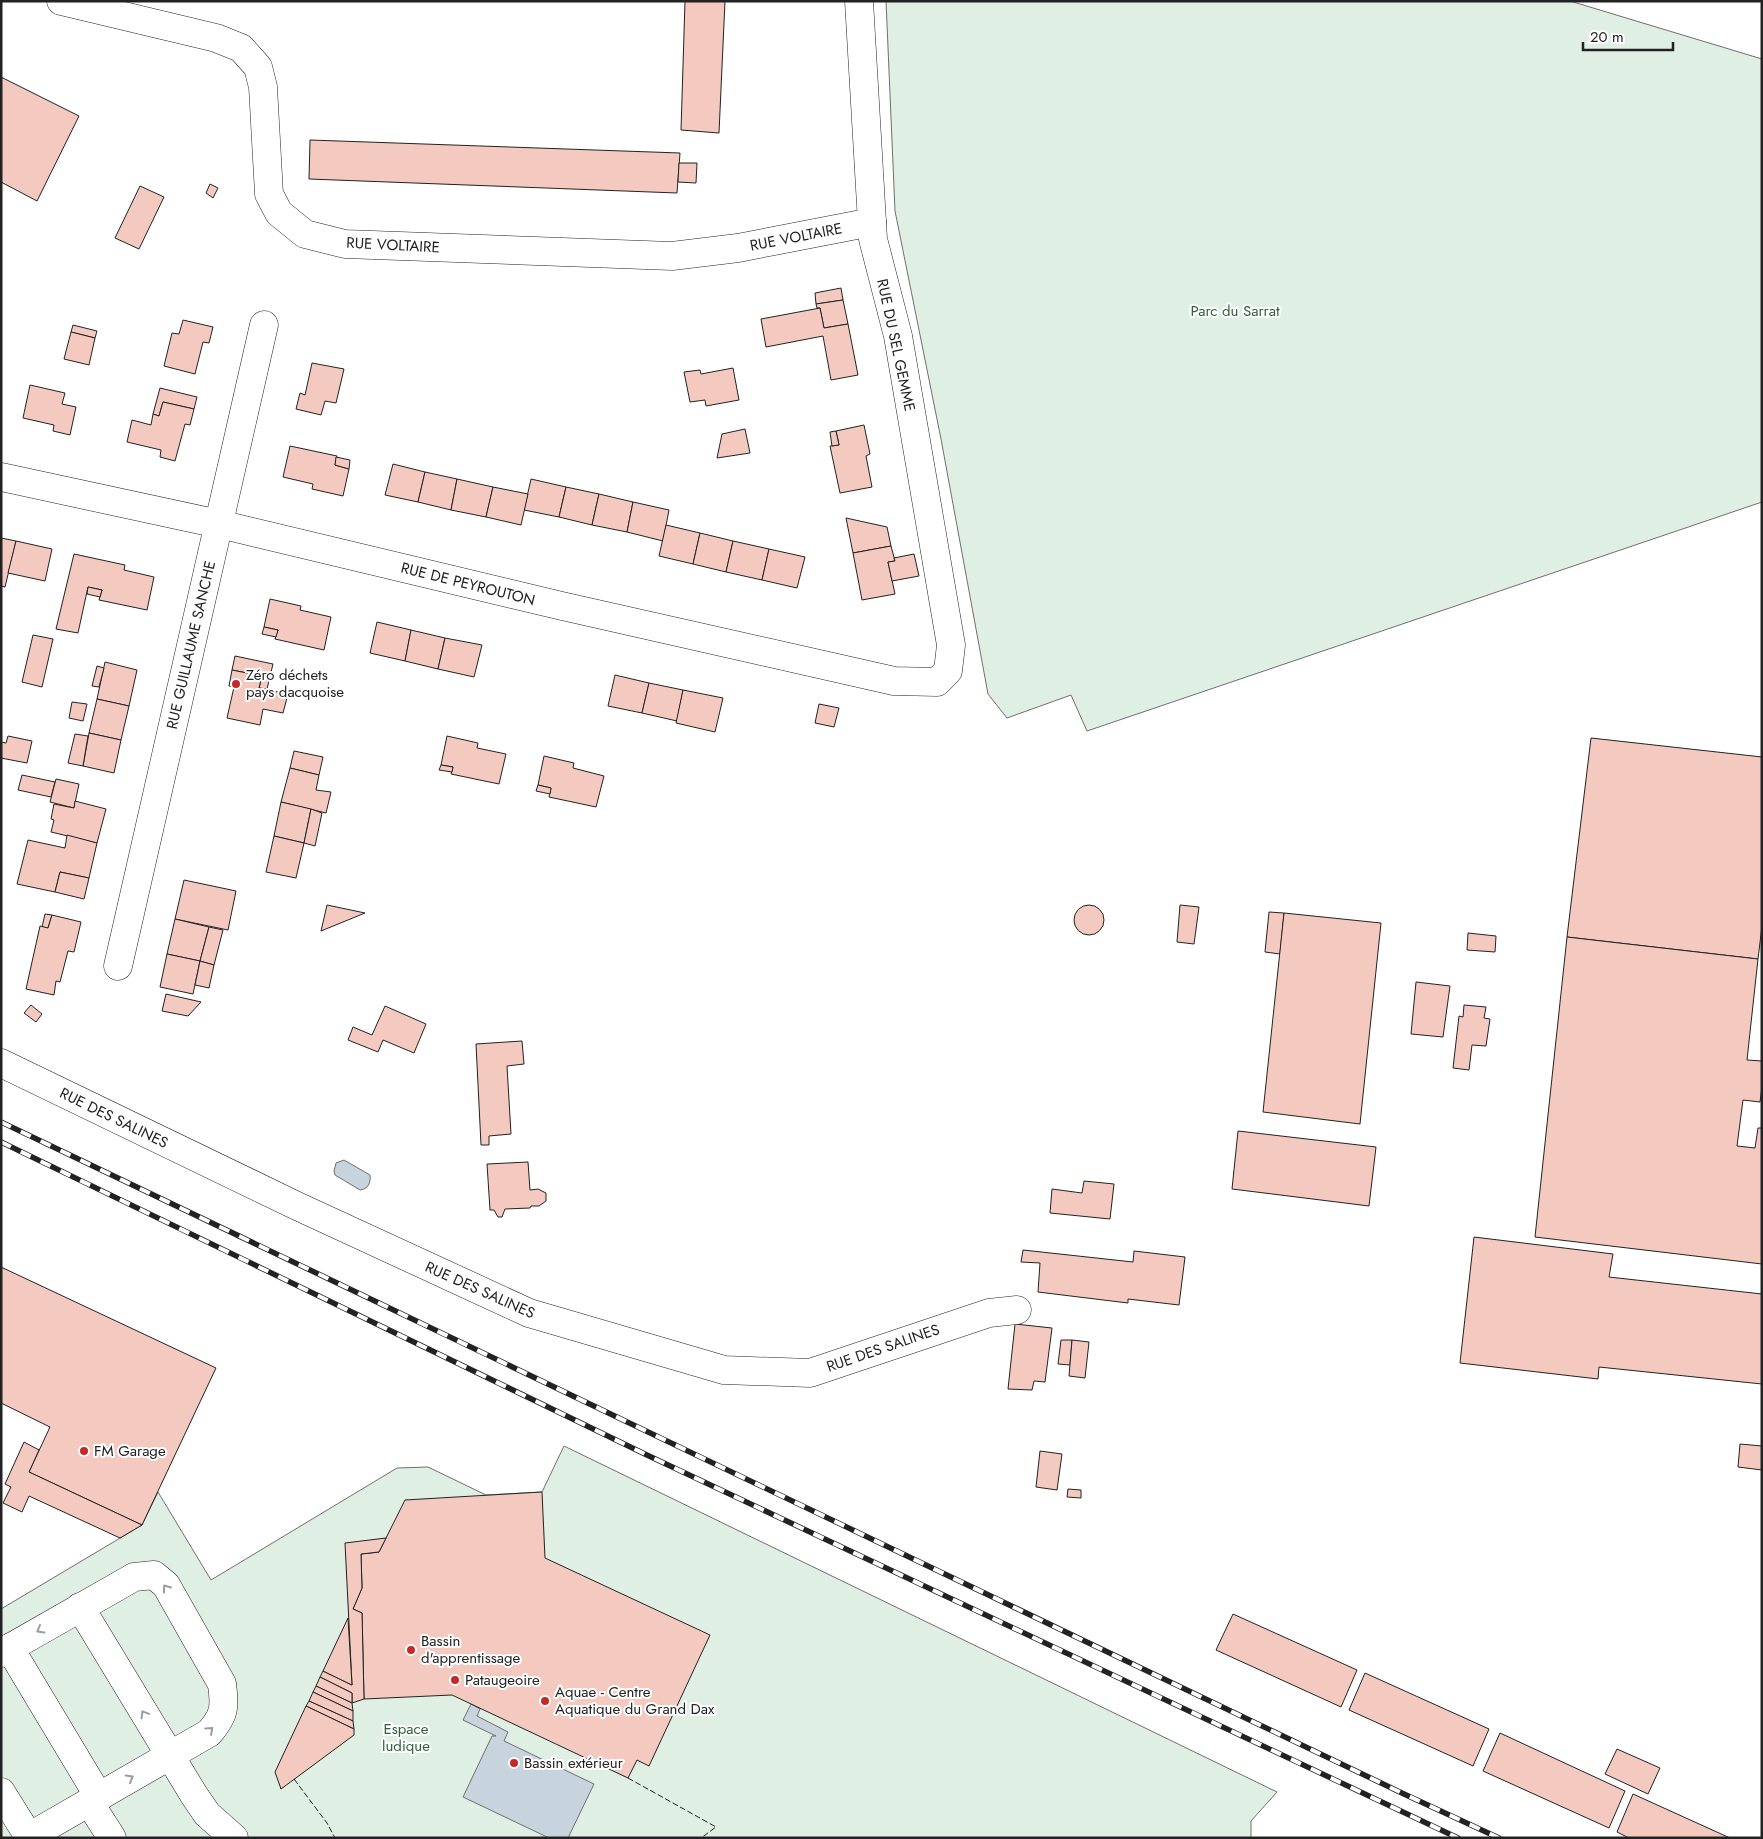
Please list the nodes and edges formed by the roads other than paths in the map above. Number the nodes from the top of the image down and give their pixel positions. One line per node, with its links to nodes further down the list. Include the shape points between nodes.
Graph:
1 (61, 1): 3 (street, RUE VOLTAIRE, via 216,38 241,48 258,68 263,87 269,194 279,213 305,234 345,244 672,256 738,248)
2 (859, 1): 3 (street, RUE DU SEL GEMME)
3 (872, 222): 7 (street, RUE DU SEL GEMME, via 873,239 898,336 951,645 948,671)
4 (264, 325): 6 (street, RUE GUILLAUME SANCHE)
5 (1, 477): 6 (street, RUE DE PEYROUTON)
6 (219, 524): 7 (street, RUE DE PEYROUTON, via 894,681); 8 (street, RUE GUILLAUME SANCHE)
7 (937, 682)
8 (118, 966)
9 (1, 1063): 10 (street, RUE DES SALINES, via 297,1206 529,1313 724,1370 810,1373 989,1313)
10 (1017, 1310)
11 (80, 1607): 12 (street, one-way to 12); 13 (street, one-way to 11); 13 (street, one-way to 11, via 209,1733 220,1720 225,1702 222,1684 166,1585 154,1575 134,1577)
12 (6, 1650): 15 (street, via 15,1657)
13 (169, 1756): 15 (street, one-way to 13); 18 (street, via 207,1814)
14 (1, 1792): 16 (street)
15 (94, 1799): 16 (street); 17 (street)
16 (28, 1837)
17 (112, 1838)
18 (234, 1838)

